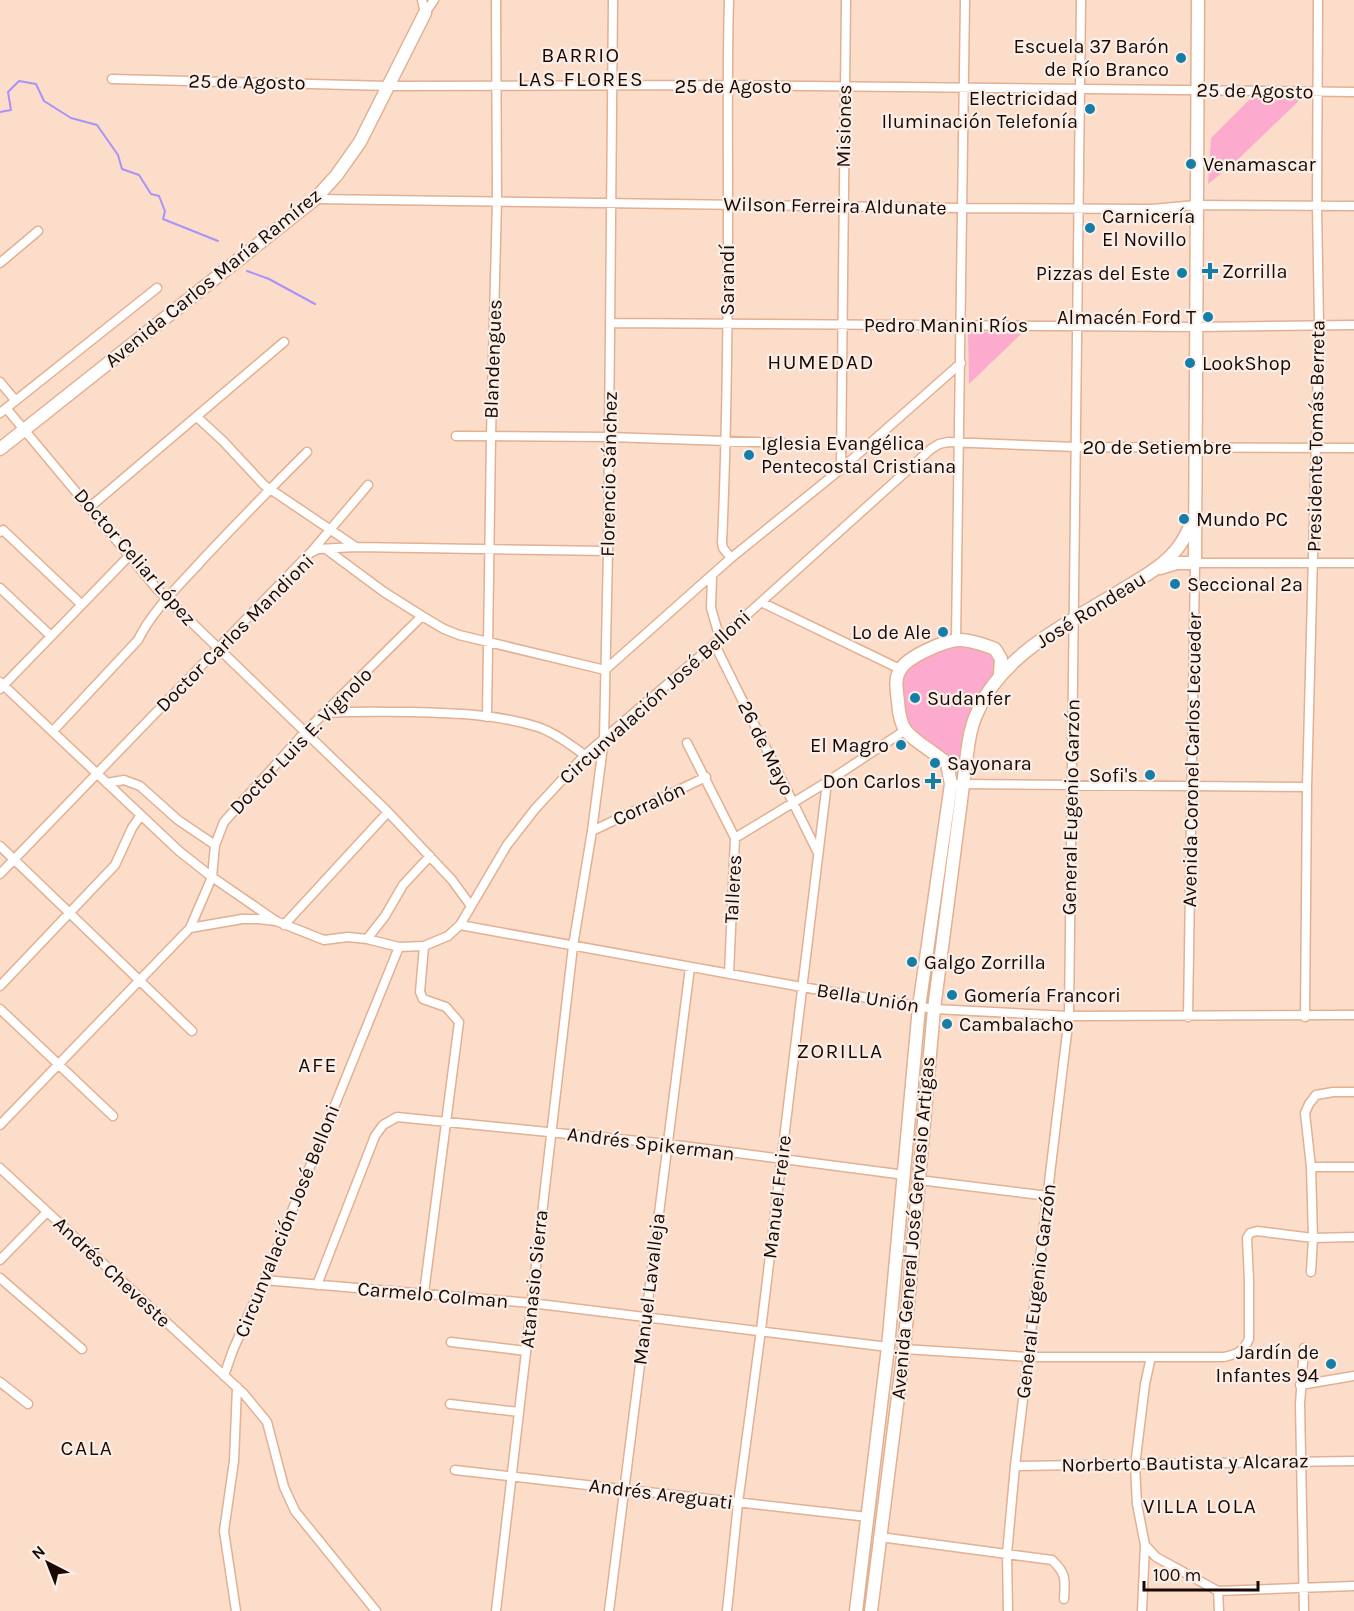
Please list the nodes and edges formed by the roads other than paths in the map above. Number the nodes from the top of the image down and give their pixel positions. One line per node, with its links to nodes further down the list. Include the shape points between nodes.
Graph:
1 (422, 0): 11 (street)
2 (434, 0): 11 (street)
3 (496, 0): 13 (street, Blandengues)
4 (613, 0): 14 (street, Florencio Sánchez)
5 (729, 0): 15 (street, Sarandí)
6 (846, 0): 17 (street, Misiones)
7 (964, 0): 18 (street)
8 (1081, 0): 19 (street, General Eugenio Garzón)
9 (1198, 0): 20 (main road, Avenida Coronel Carlos Lecueder)
10 (1318, 0): 21 (street, Presidente Tomás Berreta)
11 (425, 13): 16 (main road, Avenida Carlos María Ramírez)
12 (112, 79): 16 (street, 25 de Agosto)
13 (496, 84): 14 (street, 25 de Agosto); 16 (street, 25 de Agosto); 24 (street, Blandengues)
14 (613, 85): 15 (street, 25 de Agosto); 25 (street, Florencio Sánchez)
15 (726, 85): 17 (street, 25 de Agosto); 26 (street, Sarandí)
16 (388, 86): 23 (main road, Avenida Carlos María Ramírez, via 360,142)
17 (845, 87): 18 (street, 25 de Agosto); 29 (street, Misiones)
18 (964, 87): 19 (street, 25 de Agosto); 31 (street)
19 (1080, 88): 20 (street, 25 de Agosto); 32 (street, General Eugenio Garzón)
20 (1198, 90): 21 (street, 25 de Agosto); 27 (main road, Avenida Coronel Carlos Lecueder)
21 (1317, 92): 22 (street, 25 de Agosto); 28 (street, Presidente Tomás Berreta)
22 (1354, 92)
23 (315, 199): 24 (street, Wilson Ferreira Aldunate); 50 (main road, Avenida Carlos María Ramírez)
24 (497, 201): 25 (street, Wilson Ferreira Aldunate); 52 (street, Blandengues)
25 (612, 204): 26 (street, Wilson Ferreira Aldunate); 36 (street, Florencio Sánchez)
26 (728, 204): 29 (street, Wilson Ferreira Aldunate); 37 (street, Sarandí)
27 (1196, 204): 28 (street, Wilson Ferreira Aldunate); 32 (street, Wilson Ferreira Aldunate); 43 (main road, Avenida Coronel Carlos Lecueder)
28 (1317, 205): 30 (street, Wilson Ferreira Aldunate); 40 (street, Presidente Tomás Berreta)
29 (843, 206): 31 (street, Wilson Ferreira Aldunate); 38 (street, Misiones)
30 (1354, 206)
31 (962, 208): 32 (street, Wilson Ferreira Aldunate); 39 (street)
32 (1079, 208): 41 (street, General Eugenio Garzón)
33 (38, 231): 34 (street)
34 (0, 263)
35 (157, 288): 47 (street, Avenida Carlos María Ramírez)
36 (610, 323): 37 (street, Pedro Manini Ríos); 53 (street, Florencio Sánchez)
37 (727, 324): 38 (street, Pedro Manini Ríos); 54 (street, Sarandí)
38 (842, 325): 39 (street, Pedro Manini Ríos); 63 (street, Misiones)
39 (961, 325): 41 (street, Pedro Manini Ríos); 45 (street)
40 (1319, 325): 42 (street, Pedro Manini Ríos); 43 (street, Pedro Manini Ríos); 61 (street, Presidente Tomás Berreta)
41 (1078, 326): 43 (street, Pedro Manini Ríos); 57 (street, General Eugenio Garzón)
42 (1354, 326)
43 (1197, 327): 58 (main road, Avenida Coronel Carlos Lecueder)
44 (284, 342): 49 (street)
45 (961, 363): 56 (street); 63 (street)
46 (0, 382): 47 (street)
47 (15, 400): 48 (street, Avenida Carlos María Ramírez)
48 (3, 410): 50 (street, Doctor Celiar López)
49 (198, 417): 65 (street); 66 (street)
50 (24, 429): 60 (main road, Avenida Carlos María Ramírez); 66 (street, Doctor Celiar López)
51 (456, 436): 52 (street)
52 (491, 436): 53 (street); 71 (street, Blandengues)
53 (609, 437): 54 (street); 73 (street, Florencio Sánchez)
54 (726, 440): 55 (street); 76 (street, Sarandí, via 722,543)
55 (783, 443)
56 (960, 443): 57 (street, 20 de Setiembre); 84 (street, Circunvalación José Belloni, via 939,444 931,449); 89 (street)
57 (1076, 447): 58 (street, 20 de Setiembre); 87 (street, General Eugenio Garzón)
58 (1196, 447): 61 (street, 20 de Setiembre); 67 (main road, Avenida Coronel Carlos Lecueder)
59 (1354, 448): 61 (street, 20 de Setiembre)
60 (0, 449)
61 (1316, 449): 78 (street, Presidente Tomás Berreta)
62 (307, 452): 65 (street)
63 (841, 469): 76 (street)
64 (368, 485): 68 (street)
65 (269, 489): 68 (street); 83 (street)
66 (90, 507): 75 (street, Doctor Celiar López)
67 (1194, 518): 77 (main road, Avenida Coronel Carlos Lecueder); 80 (main road, José Rondeau, via 1178,549)
68 (330, 530): 70 (street); 74 (street)
69 (1, 531): 85 (street)
70 (356, 546): 71 (street, Doctor Carlos Mandioni); 72 (street, Doctor Carlos Mandioni)
71 (489, 548): 73 (street, Doctor Carlos Mandioni); 90 (street, Blandengues)
72 (326, 549): 74 (street, Doctor Carlos Mandioni); 86 (street)
73 (608, 551): 96 (street, Florencio Sánchez)
74 (310, 553): 92 (street, Doctor Carlos Mandioni)
75 (129, 556): 83 (street, Doctor Celiar López); 85 (street)
76 (731, 558): 81 (street)
77 (1195, 563): 78 (street); 80 (main road, José Rondeau); 114 (street, Avenida Coronel Carlos Lecueder)
78 (1313, 563): 79 (street); 116 (street, Presidente Tomás Berreta)
79 (1354, 563)
80 (1155, 569): 87 (main road, José Rondeau)
81 (712, 576): 91 (street, 26 de Mayo, via 711,608); 96 (street)
82 (0, 588): 88 (street)
83 (167, 598): 92 (street, Doctor Celiar López); 101 (street, via 138,640)
84 (761, 602): 91 (street, Circunvalación José Belloni); 95 (street)
85 (81, 604): 88 (street)
86 (422, 616): 90 (street, via 444,630); 99 (street, Doctor Luis E. Vignolo)
87 (1075, 619): 94 (main road, José Rondeau); 115 (street, General Eugenio Garzón)
88 (51, 636): 98 (street)
89 (956, 640): 93 (main road, José Rondeau); 95 (main road, via 918,655)
90 (488, 641): 96 (street); 100 (street, Blandengues)
91 (717, 641): 104 (street, Circunvalación José Belloni); 117 (street, 26 de Mayo)
92 (217, 648): 103 (street, Doctor Celiar López); 109 (street, Doctor Carlos Mandioni)
93 (995, 649): 94 (main road, José Rondeau, via 1011,654); 97 (main road, via 1001,659)
94 (1027, 651): 97 (main road, José Rondeau)
95 (900, 669): 102 (main road, via 896,684 899,720)
96 (605, 670): 104 (street, Florencio Sánchez)
97 (1000, 675): 107 (main road, Avenida General José Gervasio Artigas, via 977,712)
98 (1, 686): 101 (street)
99 (326, 713): 100 (street); 103 (street, Doctor Luis E. Vignolo)
100 (487, 717): 106 (street, via 538,727)
101 (53, 731): 109 (street)
102 (904, 731): 108 (main road); 111 (street)
103 (305, 732): 118 (street, Doctor Celiar López); 122 (street, Doctor Luis E. Vignolo, via 224,822)
104 (604, 739): 106 (street, Circunvalación José Belloni); 120 (street, Florencio Sánchez)
105 (687, 743): 110 (street, Talleres)
106 (585, 755): 129 (street, Circunvalación José Belloni, via 507,845)
107 (966, 762): 108 (main road, via 958,766); 113 (main road, Avenida General José Gervasio Artigas)
108 (947, 764): 113 (main road, Avenida General José Gervasio Artigas)
109 (97, 773): 112 (street); 126 (street, Doctor Carlos Mandioni)
110 (706, 777): 120 (street, Corralón); 121 (street, Talleres)
111 (827, 782): 117 (street); 124 (street, Manuel Freire)
112 (107, 783): 119 (street); 122 (street, via 124,780 140,786)
113 (957, 784): 115 (street); 143 (main road, Avenida General José Gervasio Artigas); 145 (main road, Avenida General José Gervasio Artigas)
114 (1192, 784): 115 (street); 116 (street); 148 (street, Avenida Coronel Carlos Lecueder)
115 (1070, 785): 147 (street, General Eugenio Garzón)
116 (1307, 787): 149 (street, Presidente Tomás Berreta)
117 (793, 803): 121 (street); 124 (street, 26 de Mayo)
118 (388, 812): 125 (street, Doctor Celiar López); 131 (street)
119 (141, 815): 128 (street); 130 (street, via 115,865)
120 (592, 831): 136 (street, Florencio Sánchez)
121 (735, 838): 139 (street, Talleres)
122 (215, 845): 128 (street, Doctor Luis E. Vignolo)
123 (0, 846): 126 (street)
124 (818, 851): 142 (street, Manuel Freire)
125 (430, 856): 129 (street, Doctor Celiar López); 134 (street, via 403,885 386,916)
126 (14, 859): 127 (street, Doctor Carlos Mandioni); 130 (street)
127 (0, 874)
128 (212, 877): 131 (street); 133 (street, Doctor Luis E. Vignolo)
129 (471, 906): 132 (street, Circunvalación José Belloni)
130 (69, 913): 140 (street); 141 (street)
131 (280, 923): 133 (street, via 242,919); 134 (street, via 324,939)
132 (460, 925): 135 (street, Circunvalación José Belloni, via 448,936); 136 (street, Bella Unión)
133 (190, 928): 140 (street, Doctor Luis E. Vignolo)
134 (367, 939): 137 (street)
135 (424, 946): 137 (street, Circunvalación José Belloni); 154 (street, via 420,992 423,999 446,1007 459,1022)
136 (573, 946): 138 (street, Bella Unión); 156 (street, Atanasio Sierra)
137 (399, 947): 171 (street, Circunvalación José Belloni)
138 (690, 967): 139 (street, Bella Unión); 157 (street, Manuel Lavalleja)
139 (729, 974): 142 (street, Bella Unión)
140 (138, 980): 150 (street); 151 (street, Doctor Luis E. Vignolo)
141 (0, 986)
142 (802, 987): 143 (street, Bella Unión); 158 (street, Manuel Freire)
143 (919, 1007): 145 (street, Bella Unión); 162 (main road, Avenida General José Gervasio Artigas)
144 (0, 1009): 151 (street)
145 (934, 1009): 147 (street, Bella Unión); 163 (main road, Avenida General José Gervasio Artigas)
146 (1354, 1015): 149 (street, Bella Unión)
147 (1069, 1016): 148 (street, Bella Unión); 164 (street, General Eugenio Garzón)
148 (1188, 1017): 149 (street, Bella Unión)
149 (1305, 1017)
150 (192, 1031)
151 (58, 1064): 153 (street); 155 (street, Doctor Luis E. Vignolo)
152 (1354, 1092): 159 (street, via 1316,1095 1309,1104 1305,1113)
153 (113, 1116)
154 (446, 1122): 156 (street, Andrés Spikerman); 172 (street, Andrés Spikerman, via 397,1117 383,1125 375,1136); 173 (street)
155 (0, 1125)
156 (550, 1132): 157 (street, Andrés Spikerman); 174 (street, Atanasio Sierra)
157 (668, 1144): 158 (street, Andrés Spikerman); 175 (street, Manuel Lavalleja)
158 (782, 1160): 162 (street, Andrés Spikerman); 176 (street, Manuel Freire)
159 (1311, 1167): 160 (street); 167 (street)
160 (1354, 1167)
161 (0, 1168): 165 (street, Andrés Cheveste)
162 (905, 1176): 178 (main road, Avenida General José Gervasio Artigas)
163 (919, 1179): 164 (street); 181 (main road, Avenida General José Gervasio Artigas)
164 (1048, 1196): 183 (street, General Eugenio Garzón)
165 (47, 1212): 168 (street); 185 (street, Andrés Cheveste)
166 (1354, 1237): 167 (street)
167 (1313, 1238): 169 (street); 184 (street, via 1250,1233 1249,1340 1238,1354)
168 (0, 1260)
169 (1311, 1272)
170 (0, 1278): 180 (street)
171 (264, 1280): 172 (street, Carmelo Colman); 185 (street, Circunvalación José Belloni)
172 (317, 1284): 173 (street, Carmelo Colman)
173 (424, 1293): 174 (street, Carmelo Colman)
174 (531, 1303): 175 (street, Carmelo Colman); 182 (street, Atanasio Sierra)
175 (645, 1316): 176 (street, Carmelo Colman); 199 (street, Manuel Lavalleja)
176 (761, 1330): 178 (street, Carmelo Colman); 200 (street, Manuel Freire)
177 (452, 1342): 182 (street)
178 (888, 1347): 201 (main road, Avenida General José Gervasio Artigas)
179 (1304, 1348): 188 (street)
180 (82, 1349)
181 (904, 1349): 183 (street); 202 (main road, Avenida General José Gervasio Artigas)
182 (526, 1351): 192 (street, Atanasio Sierra)
183 (1029, 1357): 184 (street); 195 (street, General Eugenio Garzón)
184 (1150, 1357): 196 (street)
185 (224, 1376): 189 (street, Andrés Cheveste)
186 (1354, 1376): 188 (street)
187 (0, 1382): 190 (street)
188 (1300, 1384): 193 (street)
189 (237, 1387): 209 (street, via 234,1461 224,1531); 210 (street, Andrés Cheveste, via 267,1422 284,1487 295,1510)
190 (28, 1404)
191 (450, 1404): 192 (street)
192 (519, 1412): 198 (street, Atanasio Sierra)
193 (1301, 1461): 194 (street, Norberto Bautista y Alcaraz); 196 (street, Norberto Bautista y Alcaraz); 206 (street)
194 (1354, 1461)
195 (1015, 1466): 196 (street, Norberto Bautista y Alcaraz); 204 (street, General Eugenio Garzón)
196 (1135, 1466): 203 (street)
197 (455, 1470): 198 (street, Andrés Areguati)
198 (512, 1476): 199 (street, Andrés Areguati); 211 (street, Atanasio Sierra)
199 (623, 1490): 200 (street, Andrés Areguati); 212 (street, Manuel Lavalleja)
200 (738, 1503): 201 (street, Andrés Areguati); 213 (street, Manuel Freire)
201 (868, 1517): 214 (main road, Avenida General José Gervasio Artigas)
202 (880, 1537): 204 (street); 215 (main road, Avenida General José Gervasio Artigas)
203 (1145, 1545): 207 (street, via 1156,1557); 217 (street)
204 (1007, 1554): 208 (street, via 1053,1560 1065,1577); 216 (street, General Eugenio Garzón)
205 (1354, 1586): 206 (street)
206 (1303, 1587): 207 (street); 219 (street)
207 (1218, 1591): 218 (street)
208 (1064, 1599)
209 (236, 1611)
210 (376, 1611)
211 (496, 1611)
212 (609, 1611)
213 (727, 1611)
214 (856, 1611)
215 (871, 1611)
216 (1008, 1611)
217 (1142, 1611)
218 (1219, 1611)
219 (1304, 1611)

